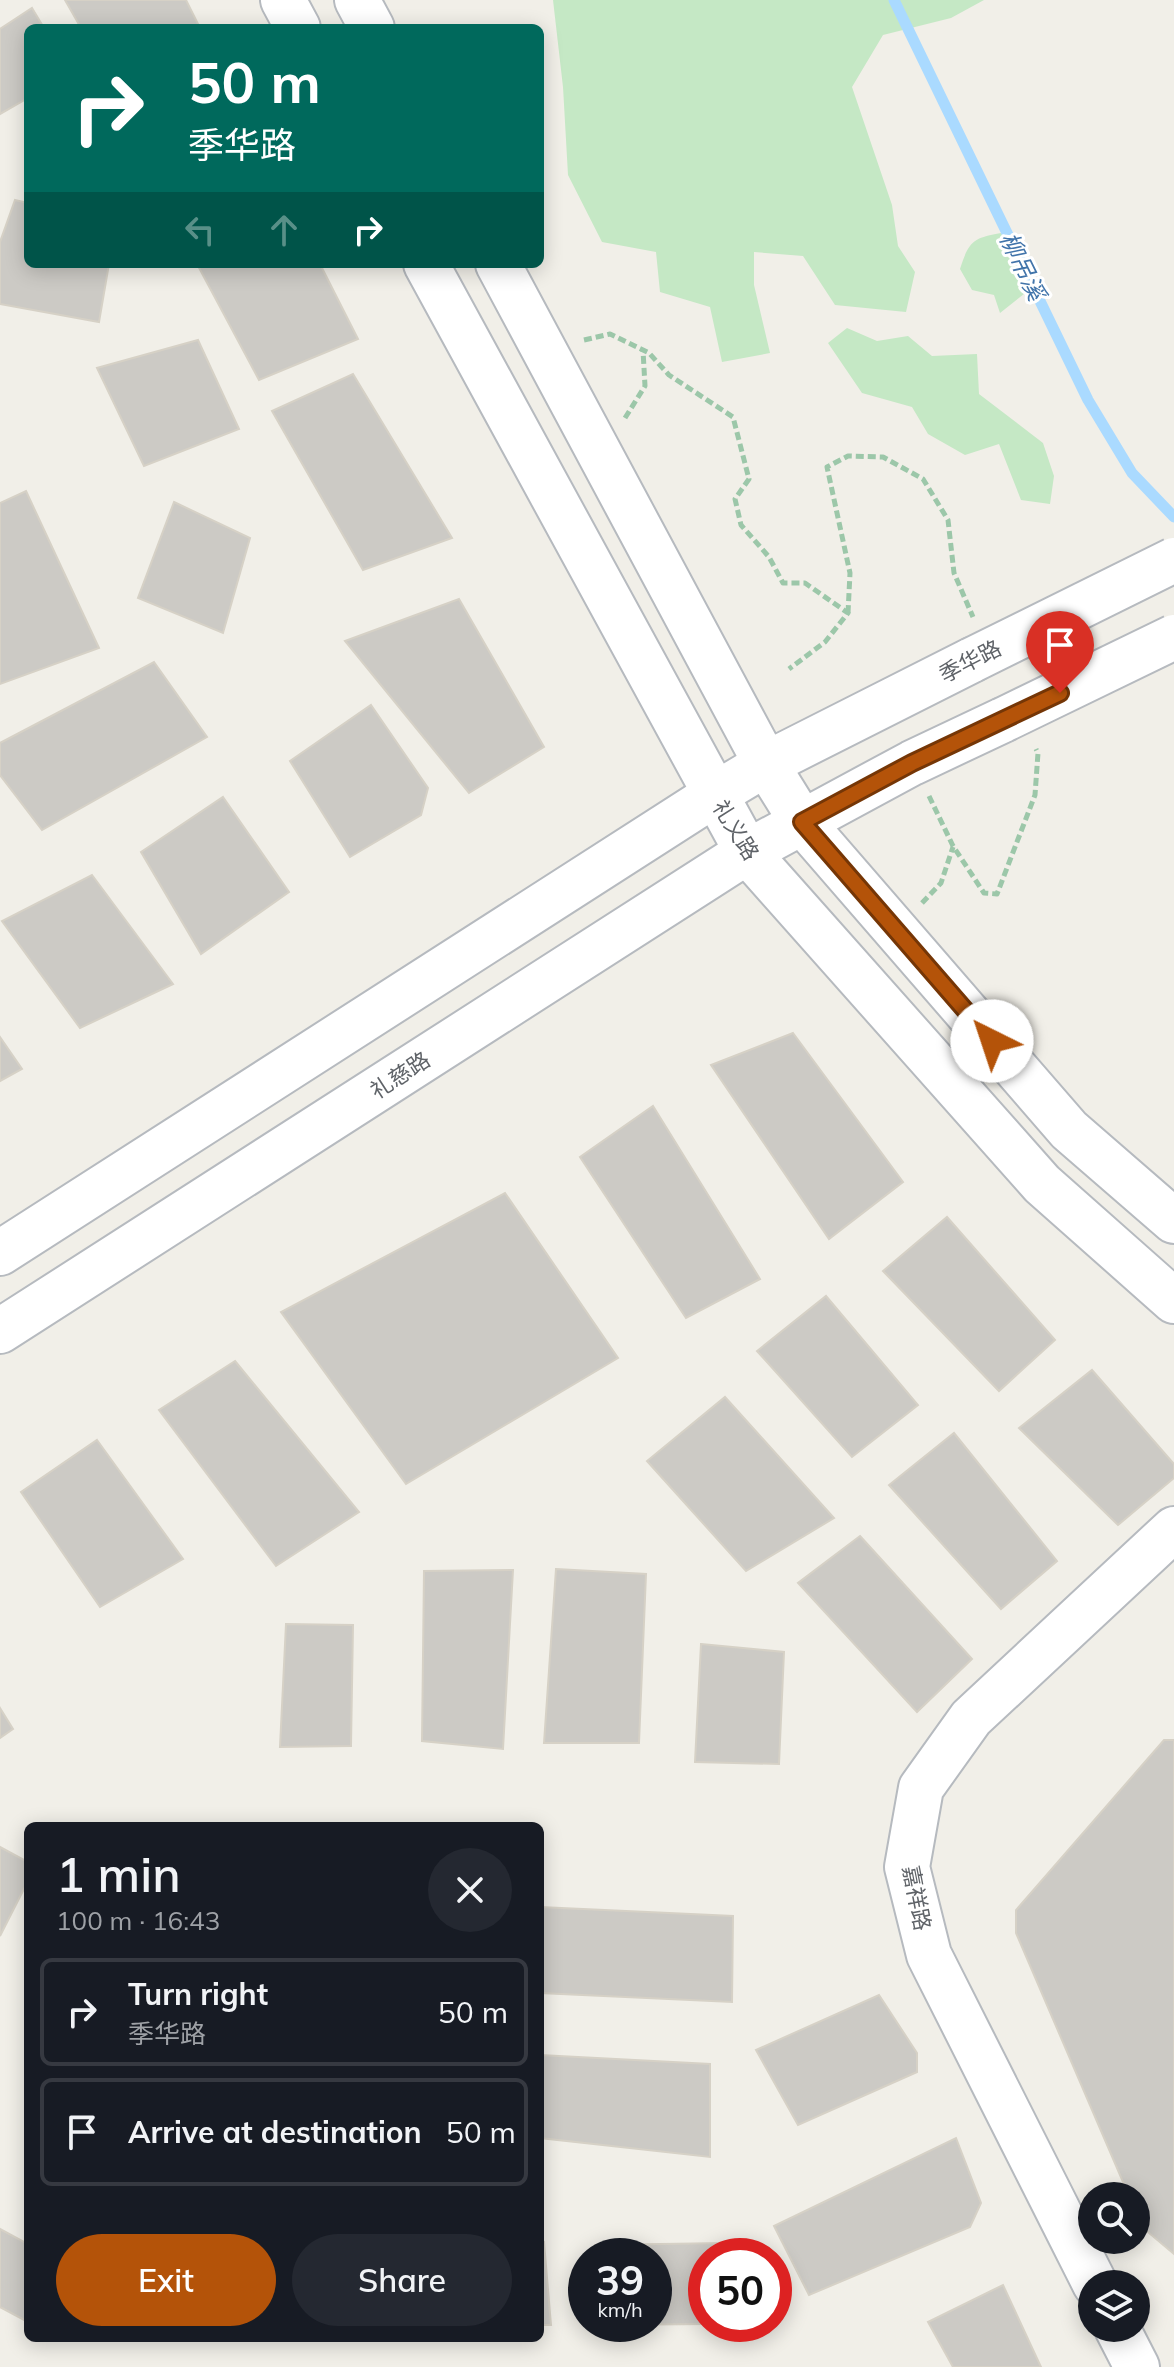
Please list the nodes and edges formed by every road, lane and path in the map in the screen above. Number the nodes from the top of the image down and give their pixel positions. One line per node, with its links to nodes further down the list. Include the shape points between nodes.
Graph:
1 (283, 0): 3 (main road)
2 (357, 0): 4 (main road)
3 (296, 24)
4 (370, 24)
5 (428, 268): 14 (main road, 礼义路)
6 (500, 268): 8 (main road)
7 (643, 349): 8 (path, via 610,334); 9 (path, via 645,386 627,417); 12 (path, via 669,375 733,417 749,479 735,499 741,525 783,583 805,583 848,613 825,642)
8 (544, 350): 9 (main road)
9 (590, 436): 13 (main road)
10 (1174, 560): 13 (main road, 季华路, bridge)
11 (1174, 637): 15 (main road, bridge)
12 (789, 669)
13 (766, 764): 14 (main road); 15 (main road)
14 (714, 795): 17 (main road, 礼义路); 20 (main road)
15 (802, 822): 17 (main road, 礼慈路); 18 (main road)
16 (953, 846): 18 (path, via 941,883)
17 (747, 852): 21 (main road, 礼义路, via 1042,1184); 22 (main road, 礼慈路)
18 (896, 930): 19 (main road, via 1069,1130)
19 (1174, 1221)
20 (0, 1253)
21 (1174, 1301)
22 (0, 1331)
23 (1174, 1529): 24 (main road, 嘉祥路, via 971,1718 921,1788 907,1867 929,1955)
24 (1088, 2270)
25 (1124, 2342): 26 (main road)
26 (1137, 2367)

